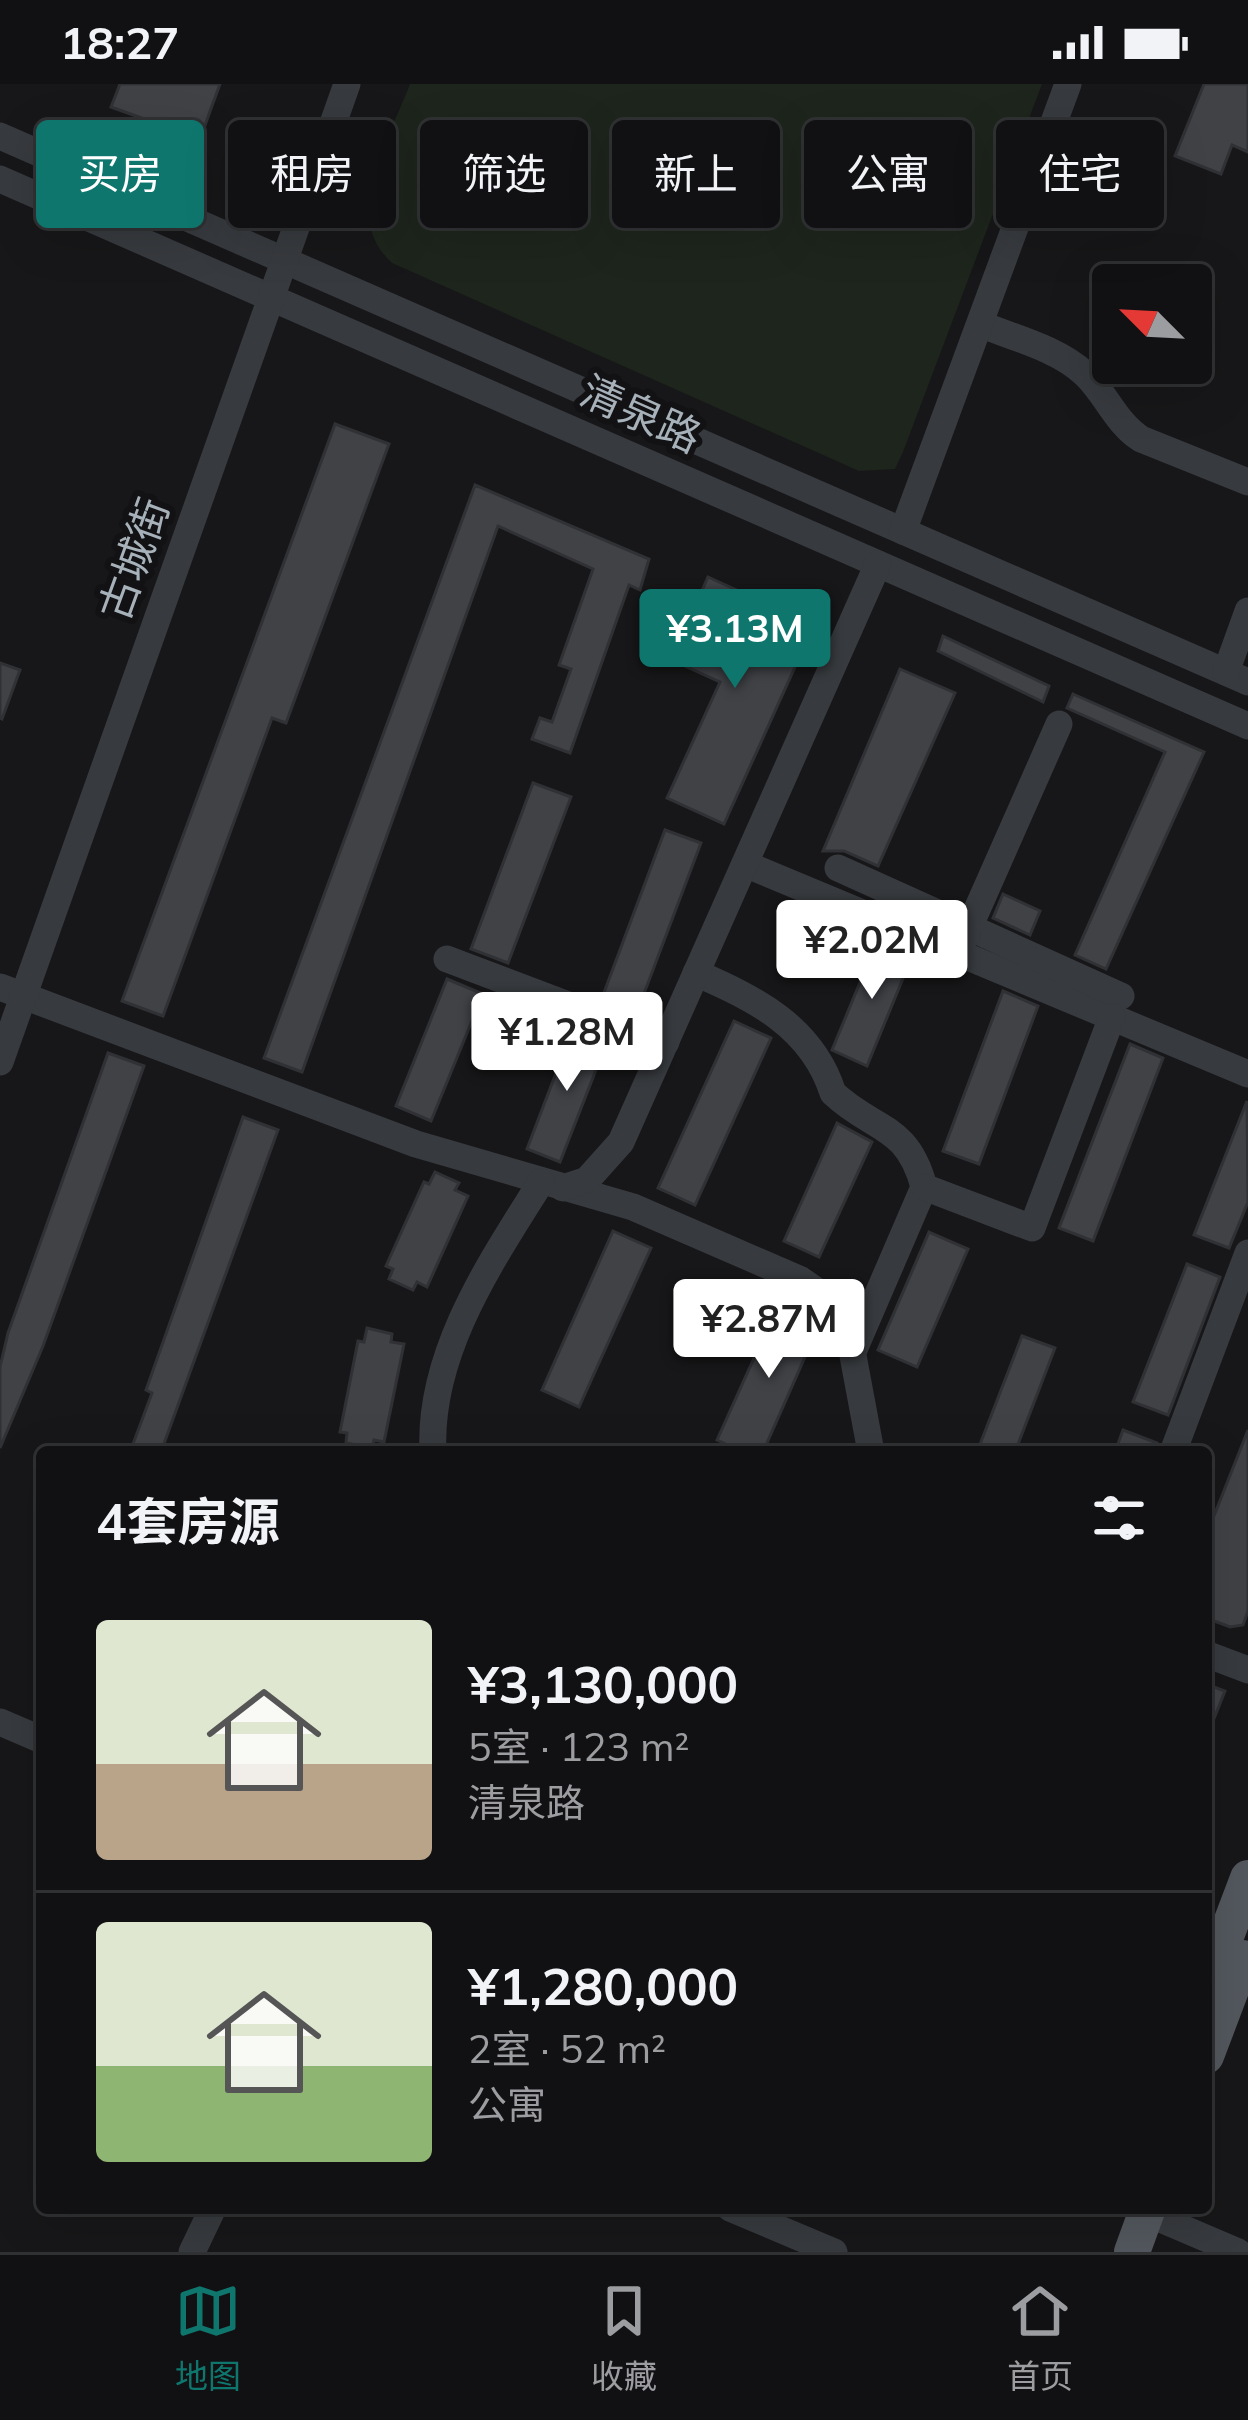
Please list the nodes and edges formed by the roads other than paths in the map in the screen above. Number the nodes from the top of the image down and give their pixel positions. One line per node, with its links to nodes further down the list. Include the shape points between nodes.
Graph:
1 (346, 84): 5 (street, 古城街)
2 (1068, 84): 7 (street)
3 (0, 136): 5 (street, 清泉路)
4 (0, 179): 6 (street, 清泉路)
5 (284, 260): 6 (street, 古城街); 9 (street, 清泉路)
6 (271, 298): 10 (street, 清泉路); 20 (street, 古城街)
7 (980, 324): 8 (street, via 1067,359 1141,439); 9 (street)
8 (1248, 482)
9 (903, 531): 12 (street, 清泉路)
10 (878, 564): 14 (street, 清泉路); 15 (street)
11 (1248, 611): 12 (street)
12 (1237, 677)
13 (1059, 724): 17 (street)
14 (1248, 726)
15 (745, 864): 19 (street); 21 (street)
16 (838, 868): 17 (street)
17 (966, 933): 21 (street)
18 (447, 959): 22 (street)
19 (696, 973): 22 (street); 26 (street, via 773,1010 823,1062 833,1093 904,1140)
20 (12, 992): 23 (street, 古城街); 25 (street, via 416,1144)
21 (1117, 1007): 24 (street); 26 (street, via 1032,1228)
22 (666, 1042): 25 (street, via 608,1161 587,1180)
23 (0, 1062)
24 (1248, 1074)
25 (552, 1185): 28 (street, via 633,1207 801,1280 831,1301); 29 (street, via 479,1282 442,1380)
26 (924, 1187): 28 (street)
27 (1248, 1253): 31 (street)
28 (853, 1352): 30 (street)
29 (434, 1446)
30 (871, 1446)
31 (1175, 1446)
32 (1212, 1656): 33 (street)
33 (1248, 1670)
34 (0, 1723): 35 (street)
35 (36, 1738)
36 (1248, 1878): 38 (main road)
37 (1248, 1946): 39 (main road)
38 (1212, 1973)
39 (1212, 2040)
40 (210, 2214): 45 (street)
41 (744, 2214): 46 (street)
42 (1134, 2214): 47 (main road)
43 (1137, 2214): 48 (main road)
44 (1150, 2214): 49 (street)
45 (192, 2252)
46 (833, 2252)
47 (1106, 2252)
48 (1132, 2252)
49 (1238, 2252)

